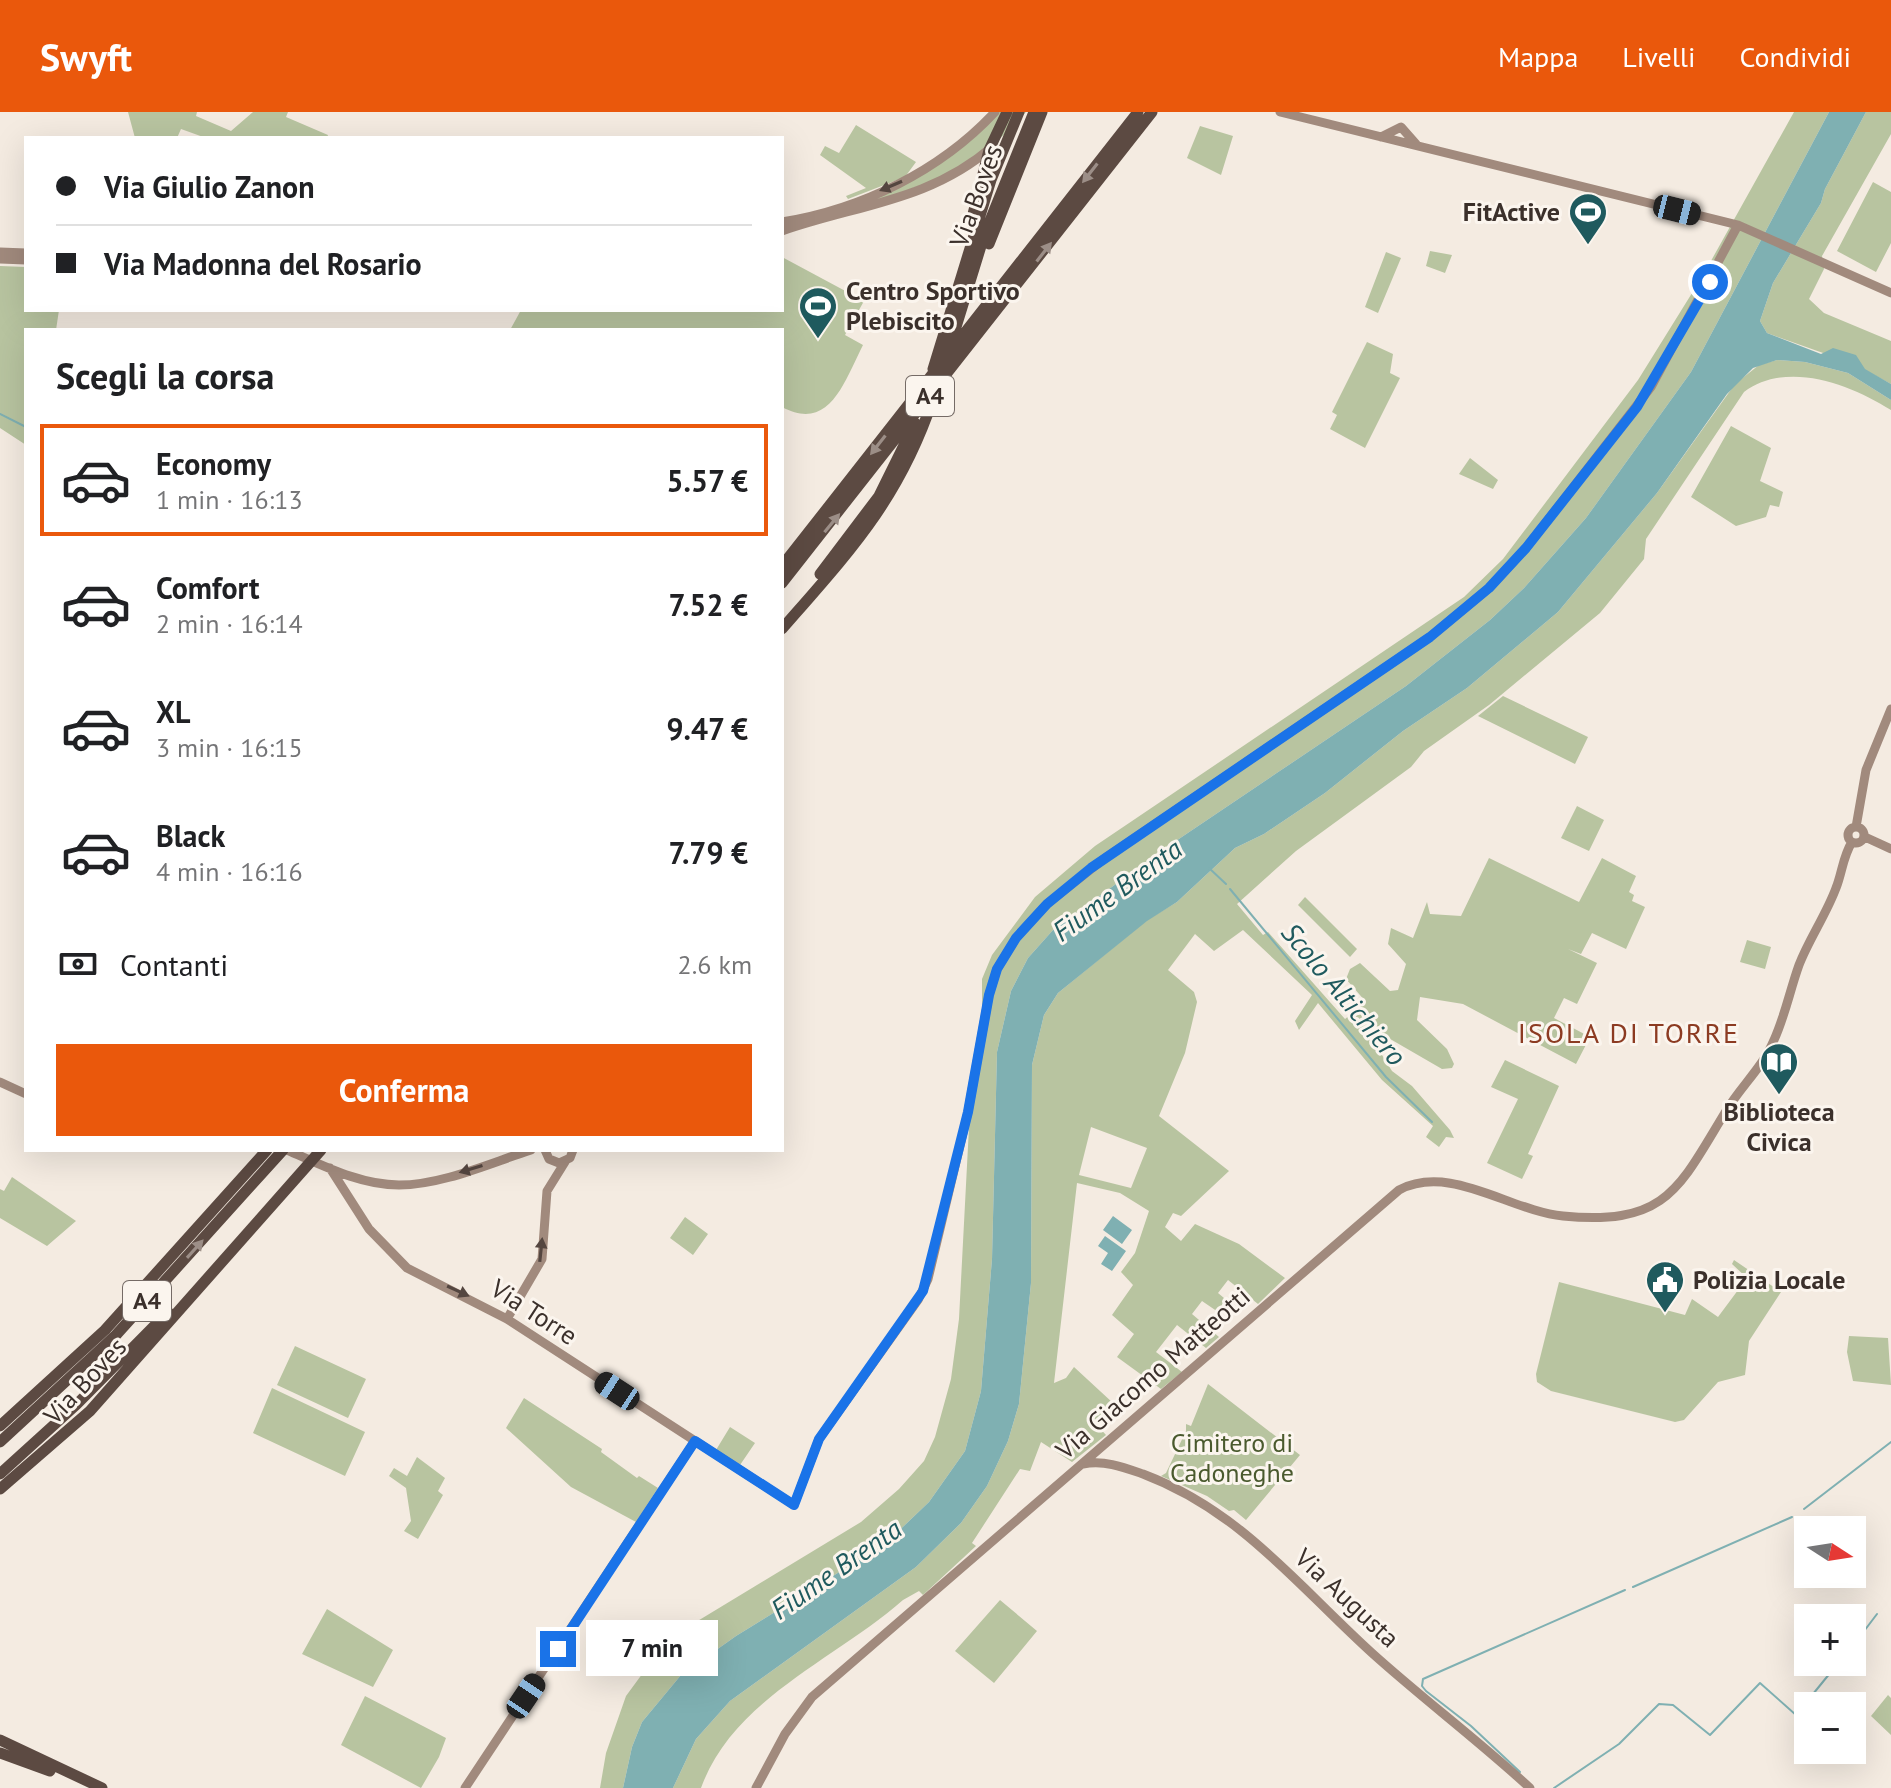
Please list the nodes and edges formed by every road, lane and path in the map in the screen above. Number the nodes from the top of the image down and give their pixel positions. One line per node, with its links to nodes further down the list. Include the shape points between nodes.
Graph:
1 (995, 112): 9 (street, one-way to 9, via 958,147 901,182)
2 (1007, 112): 17 (highway, via 981,176 956,278)
3 (1021, 112): 11 (street, via 1003,136 942,182 896,201); 17 (highway, Via Boves, via 991,180)
4 (1034, 112): 17 (highway, Via Boves)
5 (1042, 112): 17 (highway)
6 (1138, 112): 18 (highway, A4, one-way to 18)
7 (1152, 112): 19 (highway, A4, one-way to 7)
8 (1280, 112): 10 (street, via 1399,137)
9 (784, 222)
10 (1741, 226): 16 (street); 44 (street, Via Torre, via 1651,387 1489,588 1407,653 1095,864 1016,938 989,995 968,1112 923,1291 819,1439 794,1505)
11 (784, 230)
12 (0, 252): 13 (street)
13 (24, 253)
14 (0, 259): 15 (street)
15 (24, 260)
16 (1891, 293)
17 (958, 300): 20 (highway, Via Boves, via 903,452 875,503); 21 (highway, Via Boves, via 930,409 895,487 869,530)
18 (784, 563)
19 (784, 580)
20 (784, 615)
21 (784, 627)
22 (1891, 708): 24 (street)
23 (1891, 722): 24 (street)
24 (1880, 737): 25 (street, via 1863,780)
25 (1856, 827): 26 (street); 27 (street, via 1849,833)
26 (1865, 837): 27 (street); 28 (street)
27 (1852, 842): 46 (street, Via Giacomo Matteotti, via 1770,1050 1692,1170 1660,1201 1616,1216 1574,1217 1533,1211 1447,1183 1405,1186)
28 (1891, 849)
29 (0, 1082): 30 (street)
30 (24, 1093)
31 (265, 1152): 43 (highway, A4, via 105,1330)
32 (283, 1152): 45 (highway, A4, one-way to 32, via 116,1335)
33 (290, 1152): 39 (street)
34 (524, 1152): 40 (street, one-way to 40, via 423,1183)
35 (546, 1152): 38 (street, via 551,1161)
36 (572, 1152): 38 (street)
37 (311, 1154): 50 (highway, Via Boves, via 137,1345); 51 (highway, Via Boves, via 90,1411)
38 (565, 1162): 42 (street, one-way to 38, via 542,1259 543,1204)
39 (328, 1168): 40 (street); 41 (street, Via Torre)
40 (367, 1181): 41 (street, via 349,1185)
41 (349, 1197): 42 (street, Via Torre, one-way to 42, via 369,1229 407,1268)
42 (507, 1319): 44 (street, Via Torre)
43 (0, 1426)
44 (695, 1441): 58 (street)
45 (0, 1442)
46 (1106, 1443): 47 (street, Via Giacomo Matteotti); 48 (street)
47 (1097, 1451): 48 (street, Via Augusta); 49 (street, Via Giacomo Matteotti)
48 (1105, 1459): 49 (street); 60 (street, Via Augusta, via 1166,1484 1237,1525 1373,1654)
49 (1080, 1465): 59 (street, Via Giacomo Matteotti, via 812,1697)
50 (0, 1474)
51 (0, 1489)
52 (0, 1732): 55 (highway)
53 (0, 1740): 55 (highway)
54 (0, 1751): 56 (highway)
55 (39, 1758): 57 (highway)
56 (86, 1788)
57 (102, 1788)
58 (465, 1788)
59 (756, 1788)
60 (1530, 1788)

